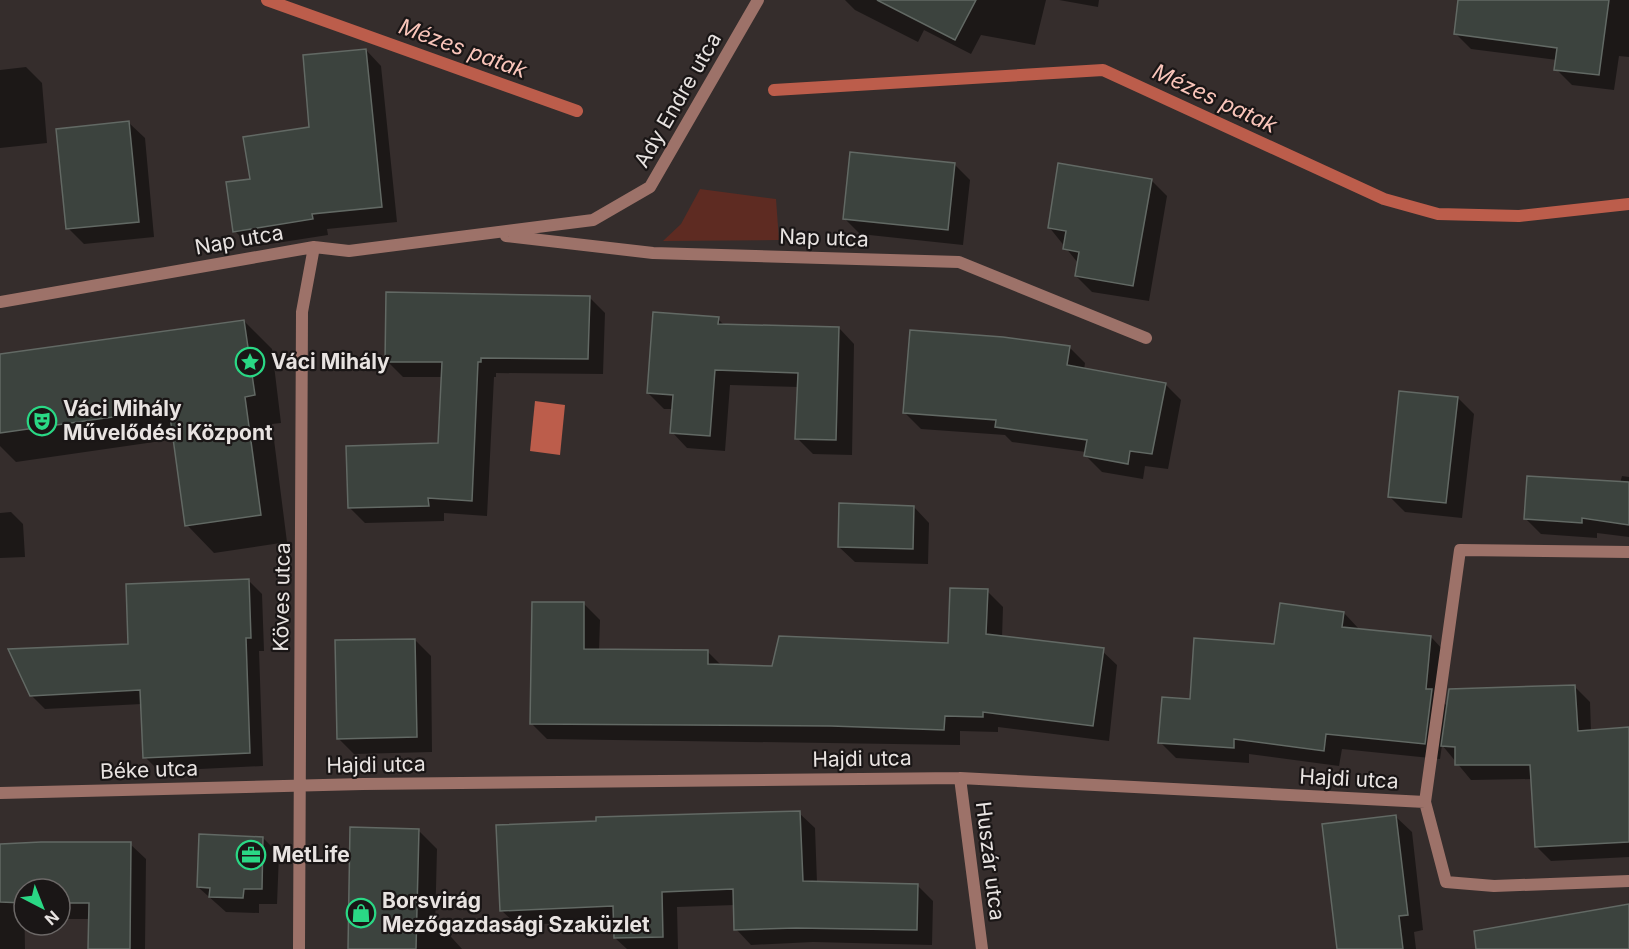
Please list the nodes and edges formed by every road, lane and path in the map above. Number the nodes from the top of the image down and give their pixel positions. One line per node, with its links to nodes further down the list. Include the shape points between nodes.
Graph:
1 (758, 0): 2 (street, Ady Endre utca)
2 (650, 188): 3 (street, Nap utca, via 593,220)
3 (486, 234): 4 (street, Nap utca, via 349,251); 6 (street, Nap utca, via 653,253 960,262)
4 (314, 247): 5 (street, Nap utca); 9 (street, Köves utca, via 302,312)
5 (0, 302)
6 (1146, 338)
7 (1629, 552): 11 (street, Hajdi utca, via 1460,550)
8 (960, 778): 9 (street, Hajdi utca); 11 (street, Hajdi utca); 14 (street, Huszár utca)
9 (300, 785): 10 (street, Béke utca); 13 (street, Köves utca)
10 (0, 794)
11 (1425, 802): 12 (street, Hajdi utca, via 1446,882 1494,886)
12 (1629, 881)
13 (298, 949)
14 (982, 949)

